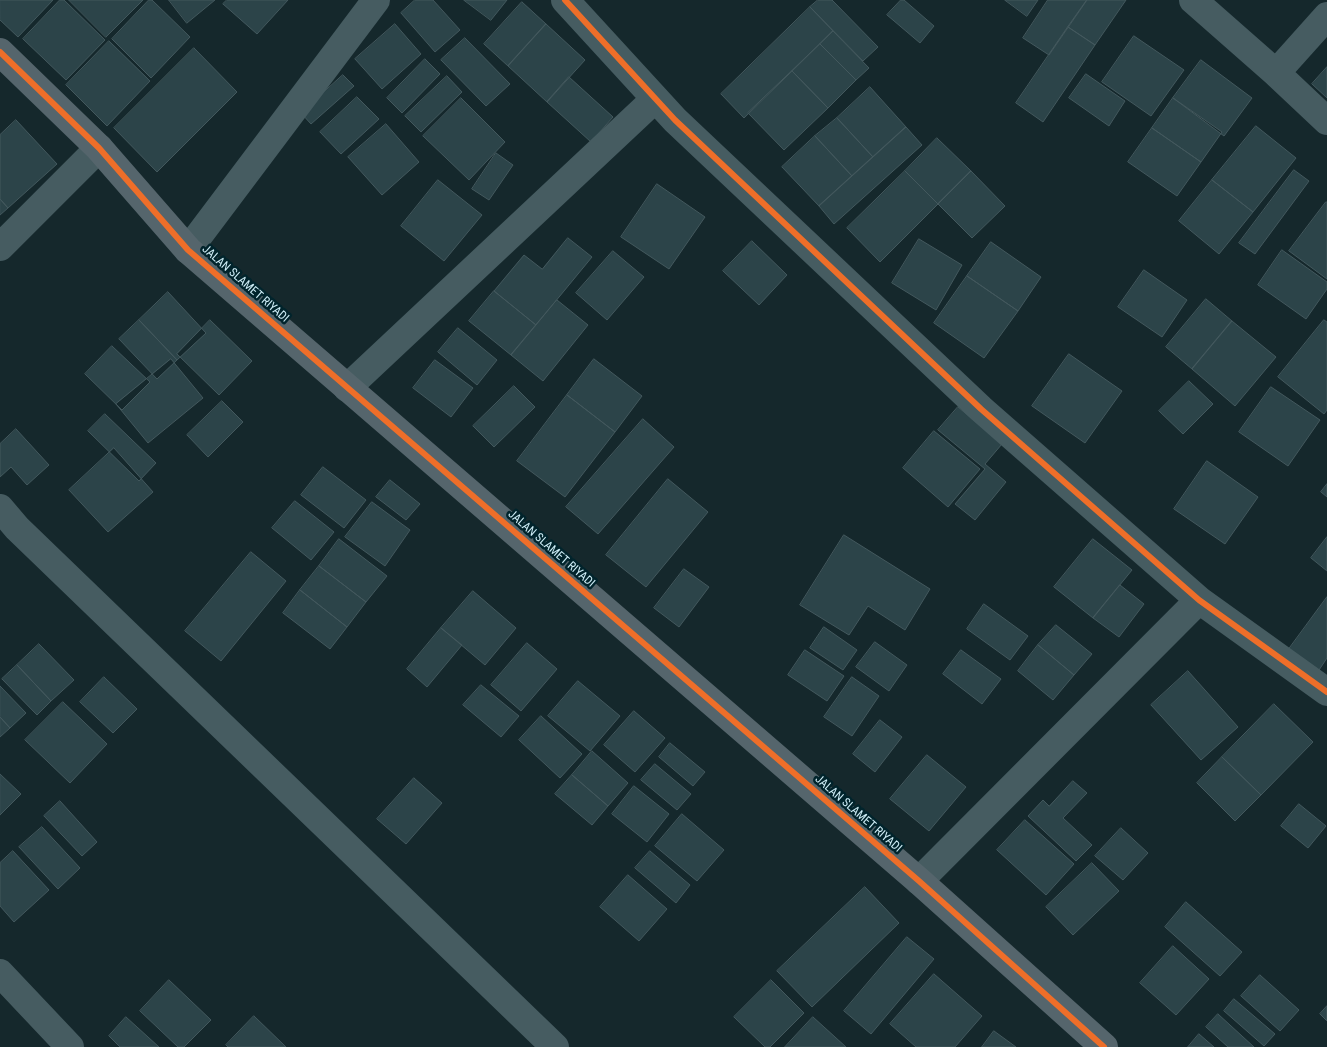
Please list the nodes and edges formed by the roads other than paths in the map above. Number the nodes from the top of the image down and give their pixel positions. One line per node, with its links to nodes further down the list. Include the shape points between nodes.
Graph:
1 (376, 0): 11 (street)
2 (565, 0): 7 (street)
3 (1193, 0): 6 (street)
4 (1327, 16): 6 (street)
5 (0, 52): 9 (street, JALAN SLAMET RIYADI)
6 (1276, 73): 8 (street)
7 (656, 99): 12 (street); 14 (street, via 980,409)
8 (1327, 121)
9 (99, 148): 10 (street); 11 (street, JALAN SLAMET RIYADI)
10 (0, 247)
11 (188, 250): 12 (street, JALAN SLAMET RIYADI)
12 (347, 388): 16 (street, JALAN SLAMET RIYADI)
13 (0, 508): 19 (street, via 17,528)
14 (1199, 600): 15 (street); 16 (street)
15 (1327, 692)
16 (919, 881): 20 (street, JALAN SLAMET RIYADI)
17 (0, 973): 18 (street)
18 (70, 1047)
19 (555, 1047)
20 (1104, 1047)

